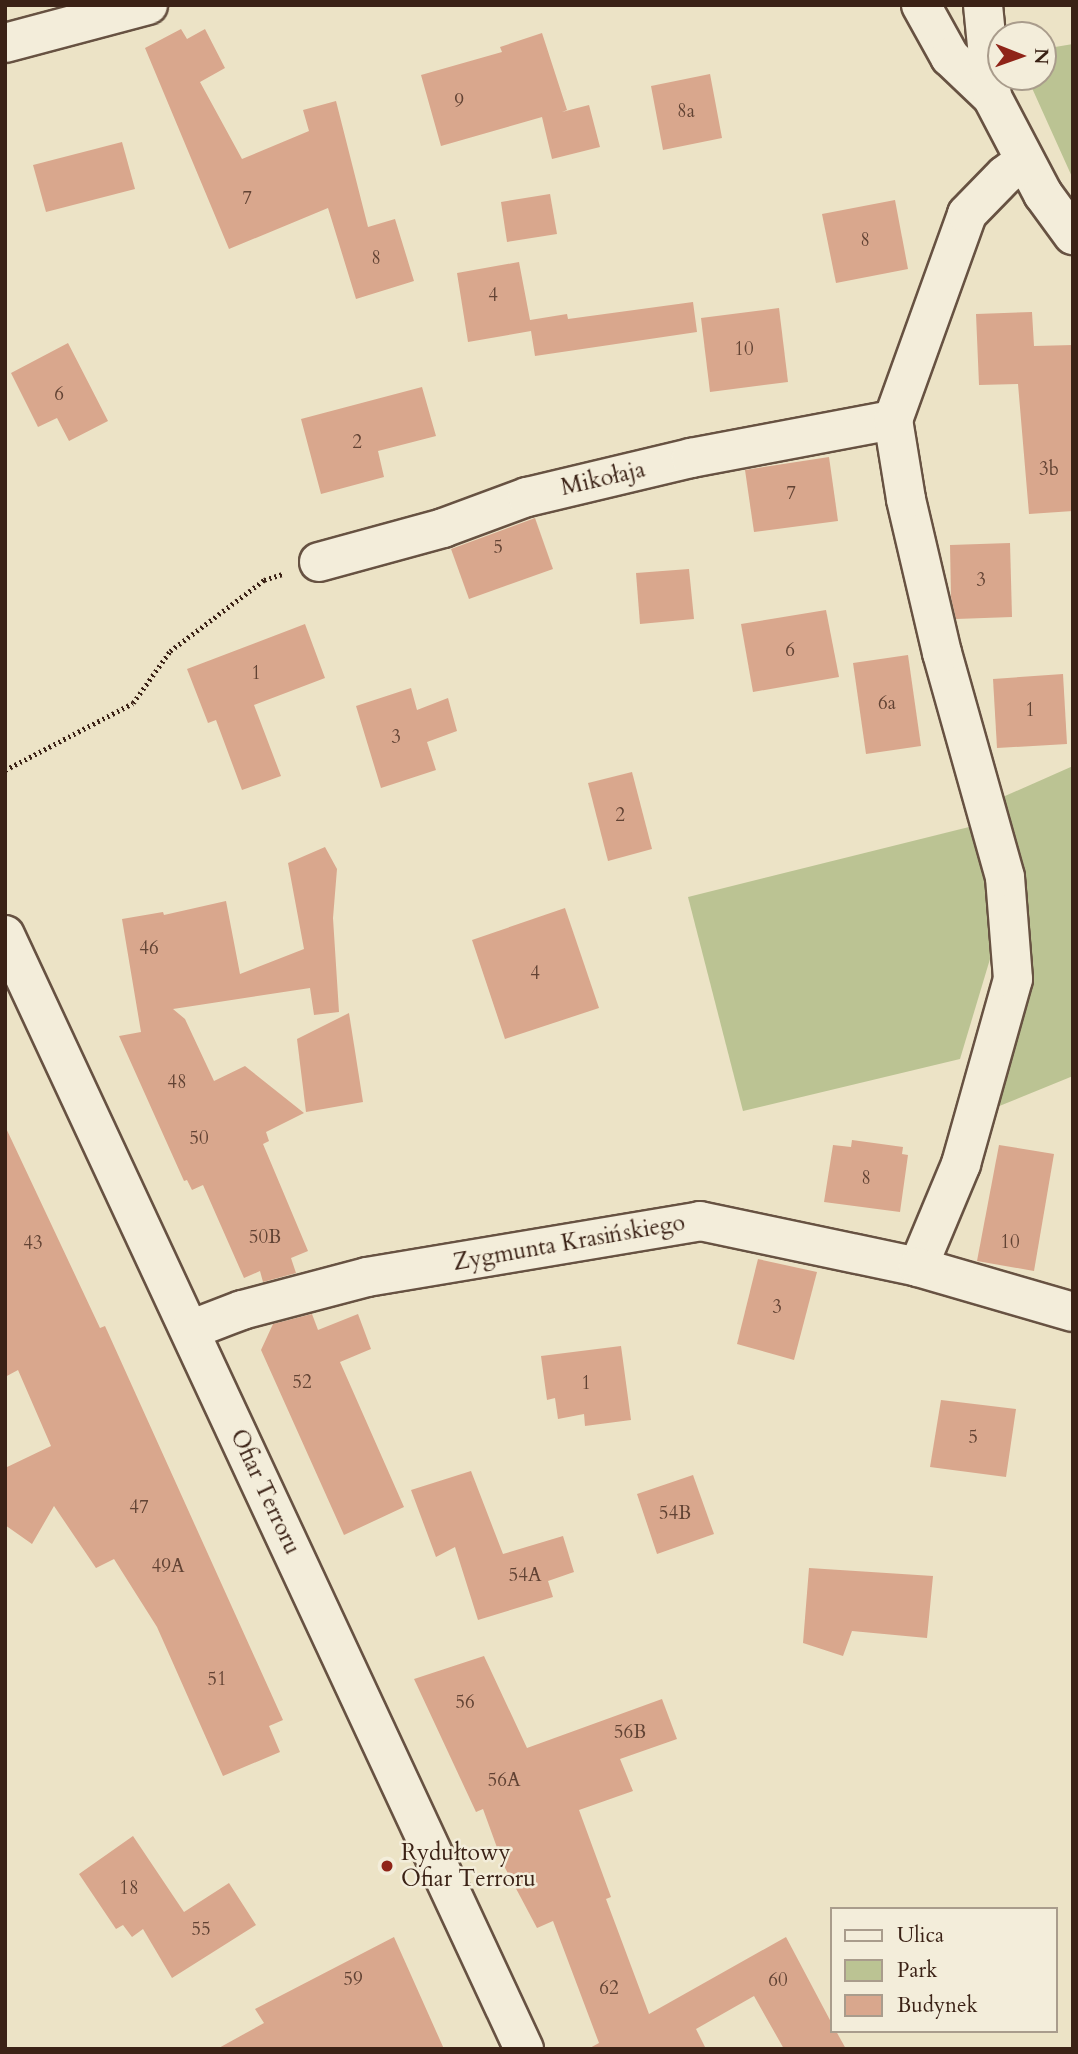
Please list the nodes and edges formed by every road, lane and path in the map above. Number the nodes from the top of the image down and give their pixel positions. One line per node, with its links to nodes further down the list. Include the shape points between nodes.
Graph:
1 (148, 5): 4 (street)
2 (921, 5): 5 (street, via 950,57)
3 (983, 5): 5 (street)
4 (5, 43)
5 (992, 97): 6 (street)
6 (1024, 161): 7 (street); 8 (street, via 967,214)
7 (1073, 235)
8 (893, 420): 9 (street, Mikołaja, via 691,458 527,497 443,528); 13 (street, via 906,499 942,653 1004,877 1013,979 961,1164)
9 (320, 562)
10 (264, 580): 11 (path, via 170,652 133,703)
11 (5, 770)
12 (5, 936): 15 (street, Ofiar Terroru)
13 (918, 1267): 14 (street, Zygmunta Krasińskiego); 15 (street, Zygmunta Krasińskiego, via 700,1221 368,1277 242,1310)
14 (1073, 1311)
15 (190, 1330): 16 (street, Ofiar Terroru)
16 (524, 2049)

